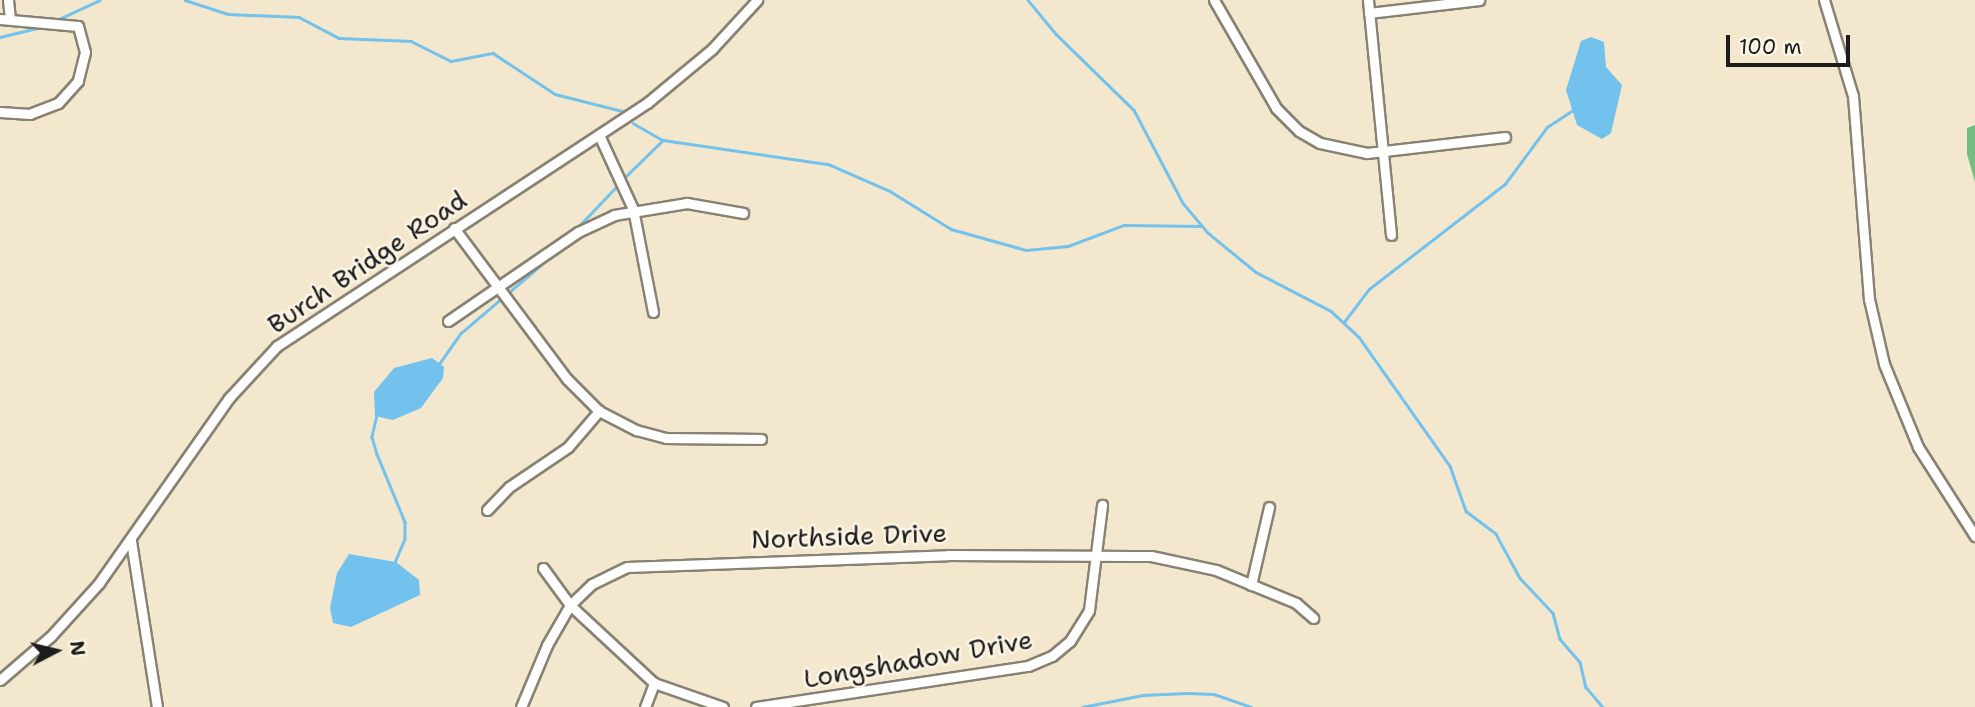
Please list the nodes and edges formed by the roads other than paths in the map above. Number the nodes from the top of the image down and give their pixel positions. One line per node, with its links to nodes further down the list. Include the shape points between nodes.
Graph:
1 (8, 0): 8 (street)
2 (757, 0): 10 (street, Burch Bridge Road, via 690,69)
3 (1214, 0): 12 (street, via 1239,48 1287,120 1327,146 1350,152)
4 (1368, 0): 7 (street)
5 (1479, 0): 7 (street)
6 (1824, 0): 25 (street, via 1853,96 1869,299 1884,364 1918,447)
7 (1369, 13): 12 (street)
8 (5, 19): 9 (street, via 78,26 84,59 78,80 58,103 30,114)
9 (0, 112)
10 (599, 135): 13 (street); 15 (street, Burch Bridge Road)
11 (1504, 137): 12 (street)
12 (1383, 152): 16 (street)
13 (634, 209): 14 (street, via 687,203); 17 (street, via 595,223); 18 (street)
14 (743, 213)
15 (454, 228): 17 (street); 26 (street, Burch Bridge Road, via 299,328 263,359 229,398)
16 (1391, 236)
17 (495, 286): 19 (street); 20 (street, via 531,326 567,379)
18 (653, 312)
19 (448, 321)
20 (599, 411): 21 (street, via 636,430 666,438); 24 (street, via 568,447 509,487)
21 (761, 439)
22 (1102, 505): 27 (street, Longshadow Drive)
23 (1269, 506): 29 (street)
24 (487, 510)
25 (1975, 536)
26 (131, 541): 32 (street, Burch Bridge Road, via 77,610); 34 (street)
27 (1098, 552): 29 (street, Northside Drive, via 1174,560); 30 (street, Northside Drive, via 627,566 592,584); 38 (street, Longshadow Drive, via 1089,610 1070,641 1052,656 1028,666)
28 (543, 568): 30 (street)
29 (1251, 585): 31 (street, Northside Drive, via 1296,603)
30 (570, 606): 33 (street); 35 (street, Northside Drive, via 547,645)
31 (1313, 618)
32 (0, 680)
33 (654, 684): 36 (street); 37 (street)
34 (157, 707)
35 (521, 707)
36 (645, 707)
37 (723, 707)
38 (756, 707)

